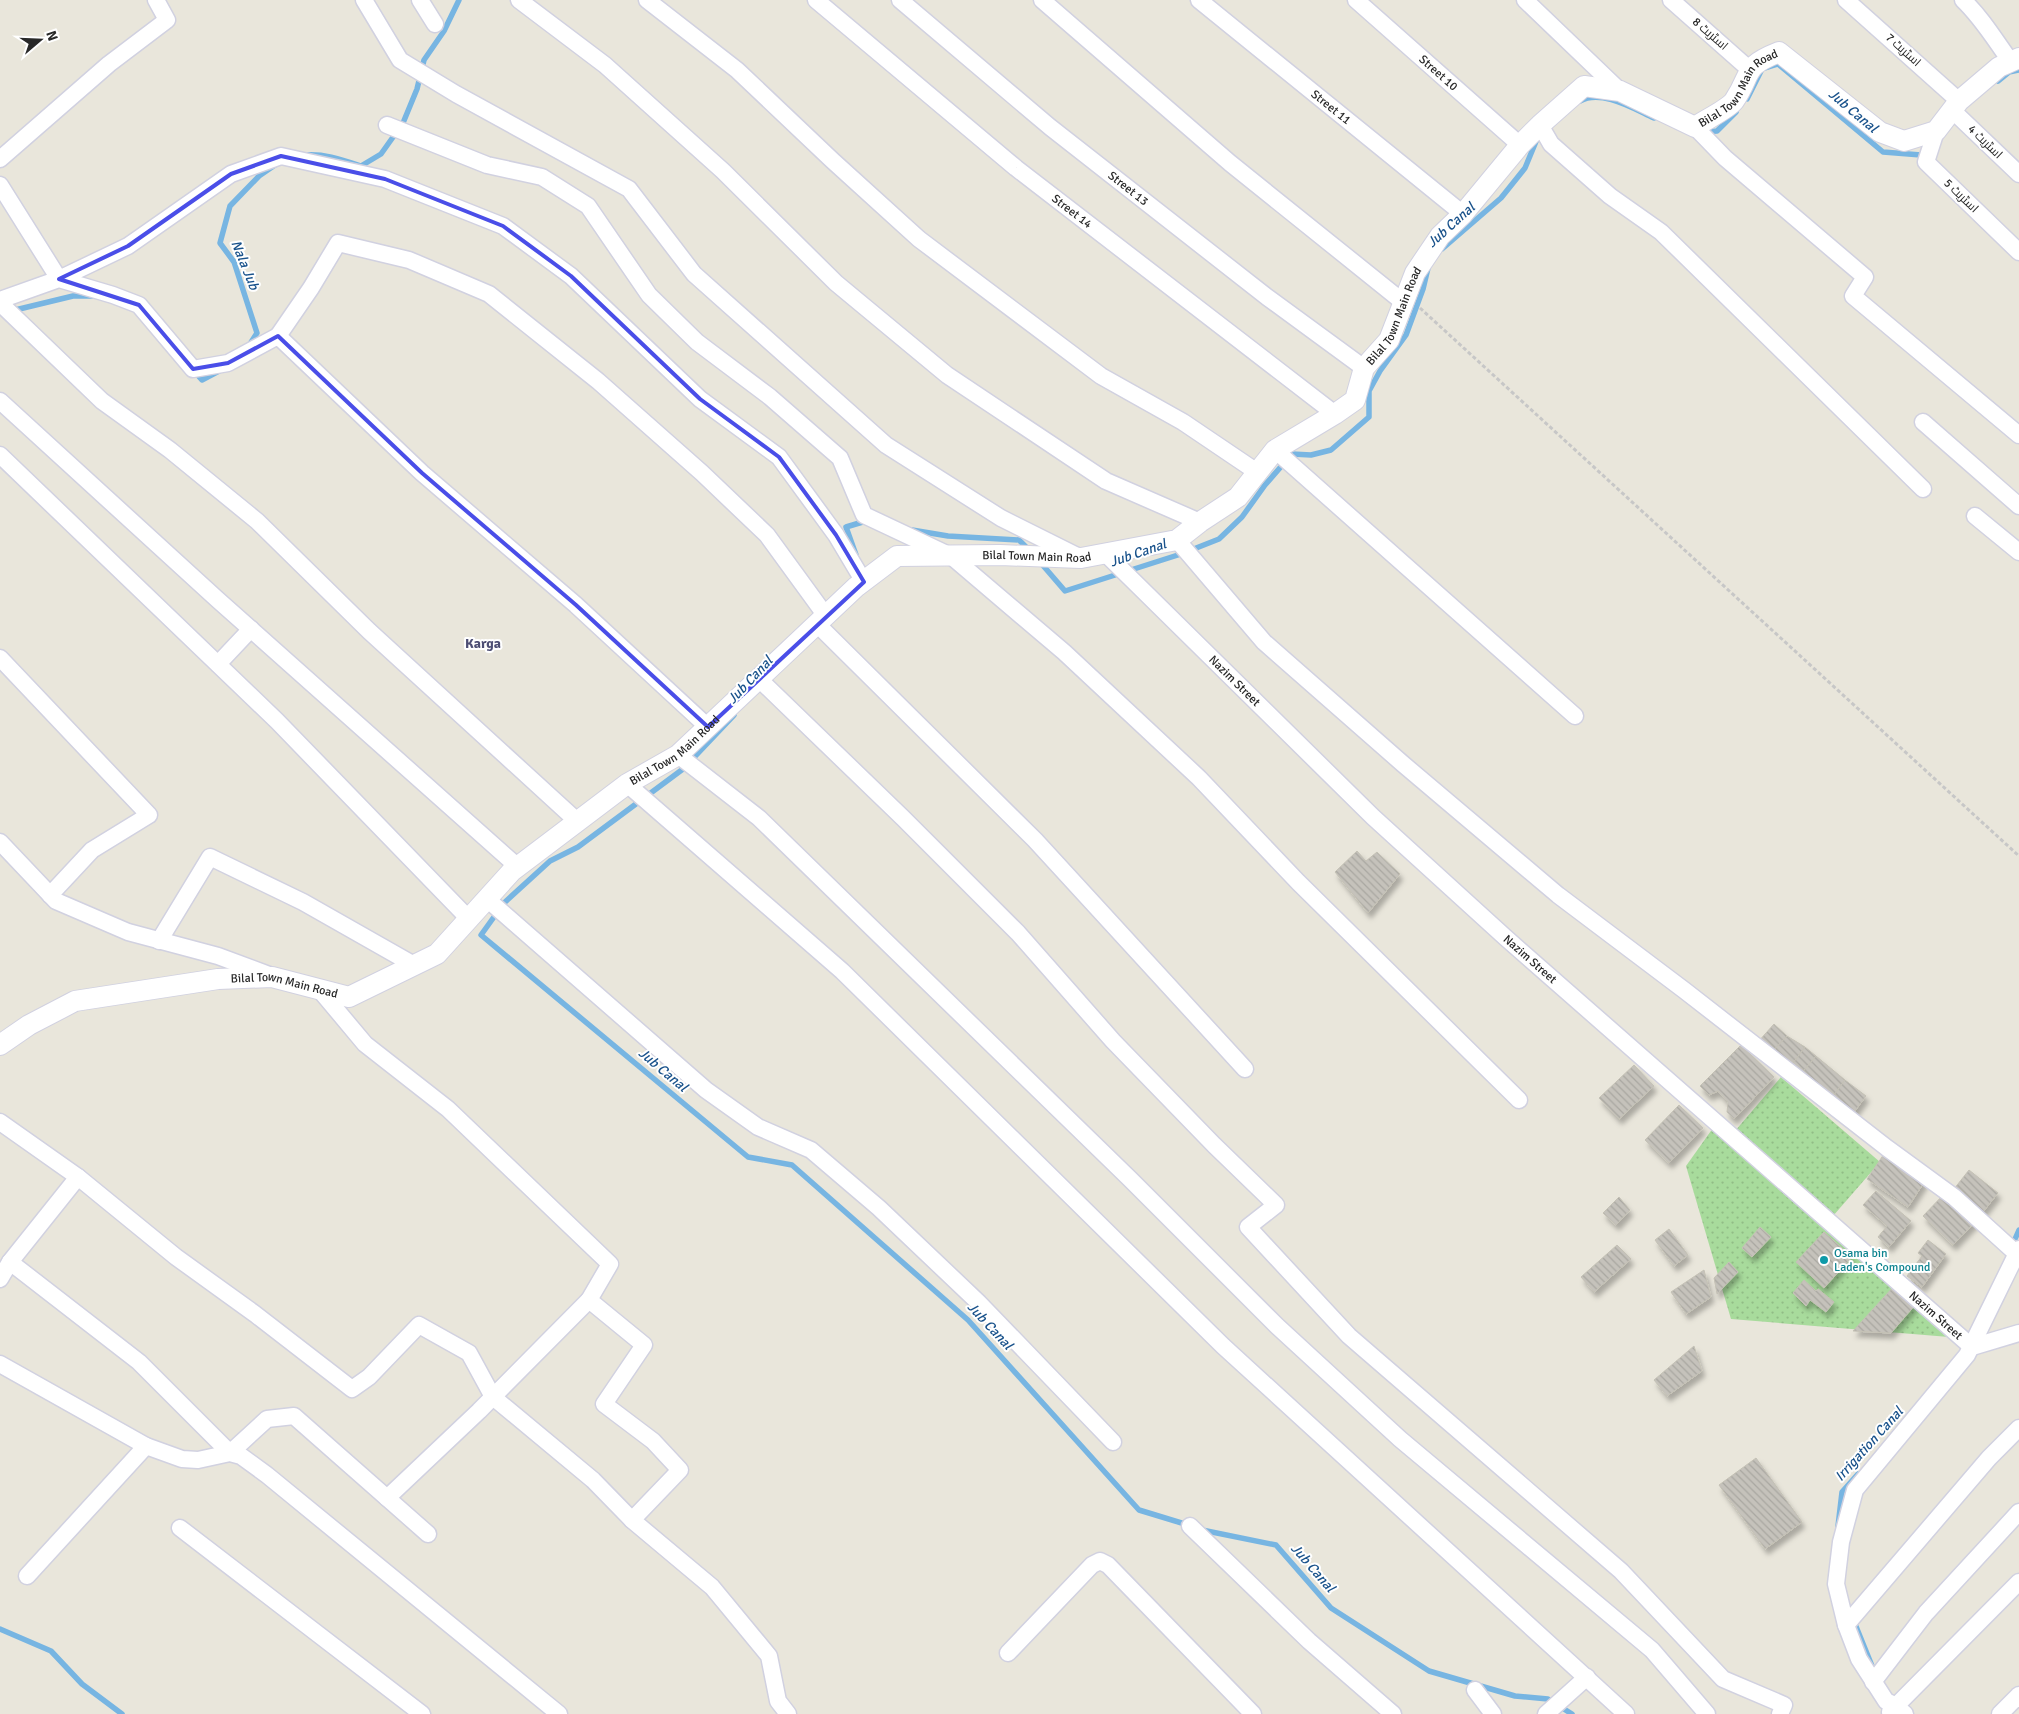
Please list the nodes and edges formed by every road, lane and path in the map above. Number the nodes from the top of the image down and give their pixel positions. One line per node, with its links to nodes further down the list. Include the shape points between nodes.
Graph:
1 (156, 0): 25 (street, via 167,20 109,64)
2 (364, 0): 50 (street, via 400,60 629,189 694,274 886,445 1001,518)
3 (420, 0): 15 (street)
4 (519, 0): 45 (street, via 605,65 722,171 836,283 947,375 1106,481)
5 (647, 0): 41 (street, via 737,70 919,239 1101,376 1183,422)
6 (816, 0): 36 (street, Street 14, via 1016,168)
7 (900, 0): 34 (street, Street 13, via 1050,127 1267,297)
8 (1042, 0): 31 (street, via 1230,163)
9 (1199, 0): 28 (street, Street 11)
10 (1356, 0): 24 (street, Street 10)
11 (1525, 0): 18 (street)
12 (1672, 0): 17 (street, اسٹریٹ 8)
13 (1846, 0): 19 (street, اسٹریٹ 7)
14 (1963, 0): 16 (street)
15 (435, 24)
16 (2015, 60): 19 (street, via 1999,67)
17 (1749, 69): 22 (street, Bilal Town Main Road, via 1733,102); 23 (street, Bilal Town Main Road, via 1762,58 1779,52 1880,132 1904,141)
18 (1620, 91): 20 (street, Bilal Town Main Road, via 1584,86); 22 (street, Bilal Town Main Road)
19 (1956, 105): 23 (street); 26 (street, اسٹریٹ 4)
20 (1540, 124): 24 (street, Bilal Town Main Road); 42 (street, via 1551,144 1610,196 1661,232)
21 (387, 125): 49 (street, via 487,165 542,177 588,206 656,302 697,342 770,397 840,458 864,515)
22 (1695, 126): 38 (street, via 1725,158 1865,276 1853,296)
23 (1936, 131): 29 (street, اسٹریٹ 5, via 1926,162)
24 (1520, 145): 28 (street, Bilal Town Main Road)
25 (0, 159)
26 (2019, 174)
27 (0, 185): 30 (street)
28 (1462, 214): 31 (street, Bilal Town Main Road, via 1440,236 1415,273)
29 (2019, 252)
30 (59, 279): 32 (street); 33 (street, via 139,305 193,369 228,363); 51 (street, via 128,246 231,174 281,156 385,179 503,226 571,276 700,399 779,457 836,535)
31 (1405, 299): 34 (street, Bilal Town Main Road, via 1389,340); 63 (path)
32 (0, 302): 61 (street, via 102,401 170,450 257,521 370,631)
33 (278, 336): 52 (street, via 338,242 409,260 489,294 598,381 767,535); 58 (street, via 422,473 576,605)
34 (1364, 368): 36 (street, Bilal Town Main Road, via 1355,400)
35 (0, 401): 53 (street)
36 (1335, 414): 39 (street, Bilal Town Main Road)
37 (1923, 422): 43 (street)
38 (2019, 435)
39 (1275, 450): 41 (street, Bilal Town Main Road); 57 (street)
40 (0, 455): 55 (street)
41 (1257, 472): 45 (street, Bilal Town Main Road, via 1238,497)
42 (1923, 489)
43 (2019, 506)
44 (1975, 516): 47 (street)
45 (1200, 522): 46 (street, Bilal Town Main Road)
46 (1177, 540): 48 (street, Bilal Town Main Road); 77 (street, via 1264,642 1403,764 1558,895 1954,1197 2010,1250)
47 (2019, 552)
48 (1105, 553): 50 (street, Bilal Town Main Road); 82 (street, Nazim Street, via 1373,817)
49 (951, 556): 50 (street, Bilal Town Main Road); 51 (street, Bilal Town Main Road, via 897,556); 74 (street, via 1064,652 1199,778 1298,882)
50 (1080, 558)
51 (864, 582): 52 (street, Bilal Town Main Road)
52 (822, 620): 56 (street, Bilal Town Main Road); 73 (street, via 1035,840)
53 (251, 629): 55 (street); 64 (street)
54 (0, 658): 65 (street, via 149,815 92,850)
55 (218, 664): 67 (street, via 277,720)
56 (759, 679): 58 (street, Bilal Town Main Road); 113 (street, via 1011,926 1113,1041 1276,1205 1248,1227 1349,1336 1621,1571 1723,1679 1784,1705)
57 (1575, 716)
58 (708, 727): 59 (street, Bilal Town Main Road)
59 (678, 755): 60 (street, Bilal Town Main Road); 112 (street, via 759,818 1277,1326 1400,1439 1652,1650)
60 (627, 784): 61 (street, Bilal Town Main Road); 99 (street, via 842,971 1223,1346)
61 (578, 822): 64 (street, Bilal Town Main Road)
62 (0, 842): 65 (street)
63 (2019, 856)
64 (518, 867): 66 (street, Bilal Town Main Road)
65 (50, 895): 68 (street, via 56,901 128,932)
66 (487, 899): 67 (street, Bilal Town Main Road); 86 (street, via 706,1090 758,1127 811,1150 879,1208 979,1303)
67 (469, 919): 69 (street, Bilal Town Main Road, via 437,954)
68 (159, 941): 69 (street, via 210,858 303,902); 70 (street, via 218,956)
69 (414, 965): 71 (street, Bilal Town Main Road, via 349,997)
70 (272, 976): 71 (street, Bilal Town Main Road); 72 (street, Bilal Town Main Road, via 218,979 75,1001 29,1025)
71 (319, 989): 80 (street, via 365,1044 448,1109 610,1264)
72 (0, 1045)
73 (1244, 1069)
74 (1519, 1100)
75 (0, 1122): 76 (street)
76 (78, 1177): 78 (street); 84 (street, via 176,1257 352,1389 369,1377 419,1325 469,1353)
77 (2018, 1252): 82 (street)
78 (10, 1262): 79 (street); 88 (street, via 139,1362)
79 (0, 1279)
80 (589, 1300): 84 (street); 91 (street, via 644,1345 604,1404 653,1441 680,1470)
81 (2019, 1333): 82 (street)
82 (1972, 1347): 97 (street, via 1855,1490 1841,1542 1836,1584)
83 (0, 1364): 87 (street)
84 (493, 1397): 89 (street); 91 (street, via 593,1480)
85 (2019, 1428): 97 (street, via 1989,1458)
86 (1113, 1442)
87 (146, 1446): 88 (street, via 198,1460); 95 (street)
88 (230, 1453): 89 (street, via 266,1419 294,1416); 105 (street, via 241,1456 267,1475)
89 (387, 1498): 94 (street)
90 (2019, 1512): 100 (street, via 1926,1613)
91 (632, 1520): 106 (street, via 712,1587 769,1656 778,1701)
92 (1190, 1526): 108 (street, via 1310,1641)
93 (180, 1528): 104 (street)
94 (428, 1534)
95 (27, 1576)
96 (2019, 1582): 103 (street)
97 (1846, 1625): 100 (street, via 1859,1659)
98 (1008, 1652): 107 (street, via 1092,1565 1100,1561 1108,1565)
99 (1587, 1678): 110 (street); 111 (street)
100 (1873, 1682): 103 (street)
101 (1475, 1690): 109 (street)
102 (2019, 1695): 114 (street)
103 (1896, 1711)
104 (422, 1714)
105 (559, 1714)
106 (788, 1714)
107 (1253, 1714)
108 (1393, 1714)
109 (1493, 1714)
110 (1546, 1714)
111 (1626, 1714)
112 (1707, 1714)
113 (1780, 1714)
114 (2000, 1714)

